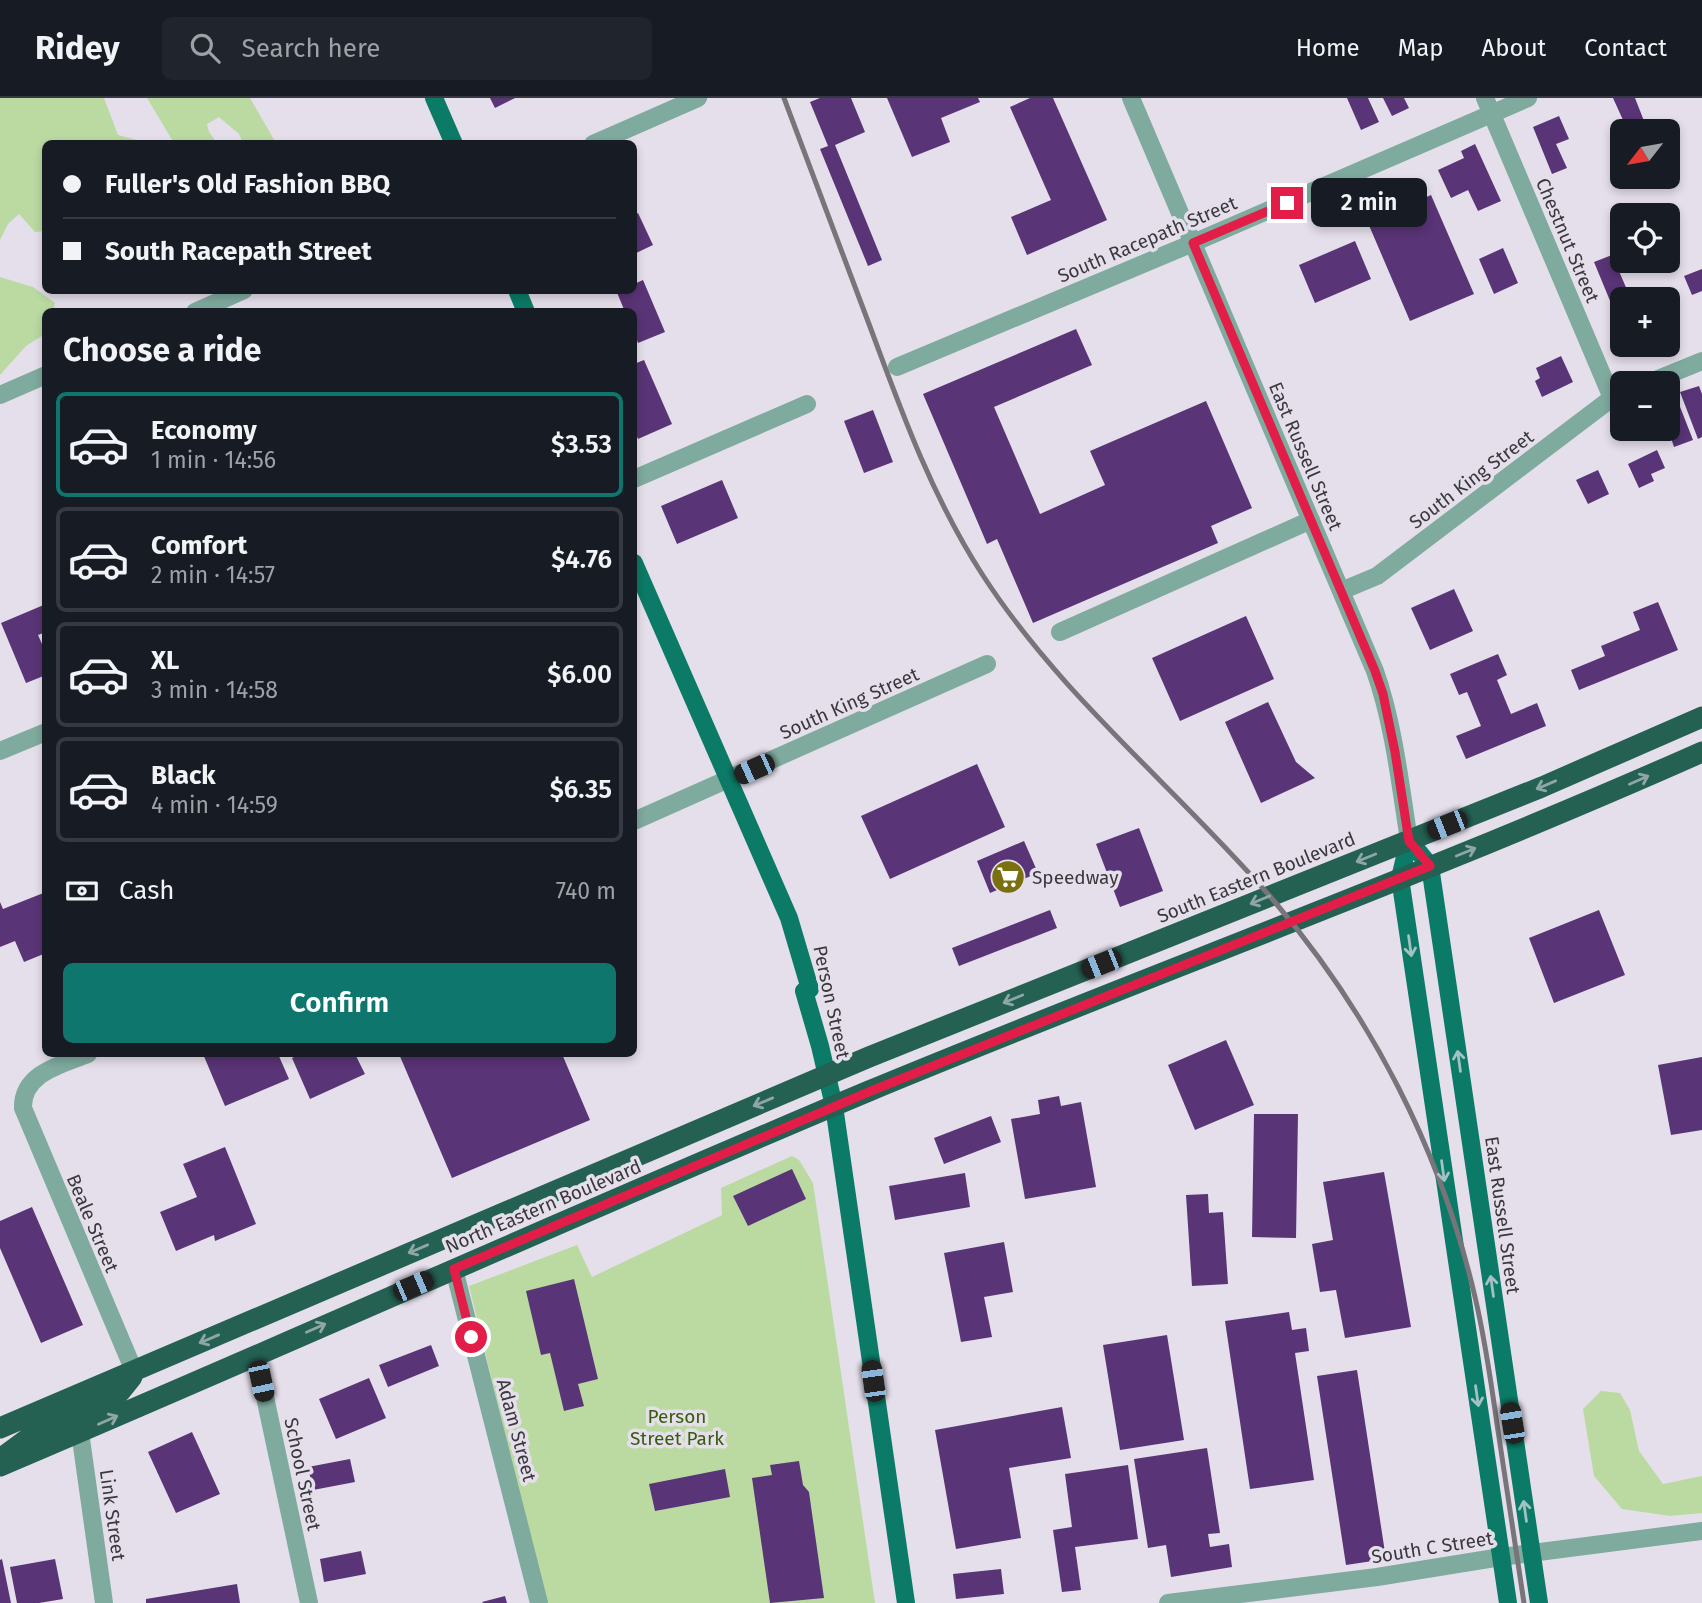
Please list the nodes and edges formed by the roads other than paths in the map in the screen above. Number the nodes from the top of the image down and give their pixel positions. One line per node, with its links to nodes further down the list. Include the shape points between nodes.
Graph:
1 (434, 98): 6 (main road)
2 (698, 98): 7 (street)
3 (1131, 98): 8 (street, East Russell Street)
4 (1528, 98): 5 (street, South Racepath Street)
5 (1488, 106): 8 (street, South Racepath Street); 15 (street, Chestnut Street)
6 (452, 140)
7 (602, 140)
8 (1193, 243): 12 (street, South Racepath Street); 20 (street, East Russell Street)
9 (235, 294): 10 (street)
10 (204, 308)
11 (1702, 361): 13 (street)
12 (897, 368)
13 (1677, 371)
14 (42, 377): 16 (street)
15 (1610, 380)
16 (0, 395)
17 (1610, 401): 22 (street, South King Street, via 1377,576)
18 (807, 404): 19 (street)
19 (637, 478)
20 (1311, 520): 22 (street, East Russell Street); 23 (street)
21 (637, 570): 29 (main road, Person Street)
22 (1341, 591): 31 (street, East Russell Street, via 1383,694)
23 (1060, 632)
24 (987, 664): 29 (street, South King Street)
25 (1702, 717): 31 (highway, South Eastern Boulevard, one-way to 31)
26 (42, 734): 27 (street)
27 (0, 751)
28 (1702, 752): 32 (highway, one-way to 28)
29 (727, 780): 30 (street, South King Street); 35 (main road, Person Street, via 801,953 810,989 804,991)
30 (637, 820)
31 (1409, 841): 32 (main road); 33 (main road, East Russell Street); 35 (highway, South Eastern Boulevard, one-way to 35)
32 (1430, 866): 33 (highway); 45 (main road, East Russell Street, one-way to 32)
33 (1400, 878): 36 (highway); 46 (main road, East Russell Street, one-way to 46)
34 (81, 1057): 39 (street, Beale Street, via 36,1077 25,1090 24,1116)
35 (825, 1076): 36 (main road, Person Street); 39 (highway, North Eastern Boulevard, one-way to 39)
36 (834, 1107): 37 (highway, North Eastern Boulevard); 50 (main road, Person Street)
37 (454, 1269): 38 (highway, North Eastern Boulevard, one-way to 37); 49 (street, Adam Street)
38 (256, 1355): 41 (highway, North Eastern Boulevard, one-way to 38); 48 (street, School Street)
39 (134, 1371): 40 (highway, North Eastern Boulevard); 42 (highway, via 120,1392 49,1423)
40 (0, 1428)
41 (80, 1432): 43 (highway, North Eastern Boulevard); 47 (street, Link Street)
42 (0, 1460)
43 (0, 1466)
44 (1702, 1531): 45 (street, South C Street)
45 (1532, 1554): 46 (street, South C Street); 53 (main road, East Russell Street)
46 (1501, 1557): 51 (street, South C Street); 52 (main road, East Russell Street)
47 (104, 1603)
48 (309, 1603)
49 (539, 1603)
50 (906, 1603)
51 (1168, 1603)
52 (1508, 1603)
53 (1539, 1603)

